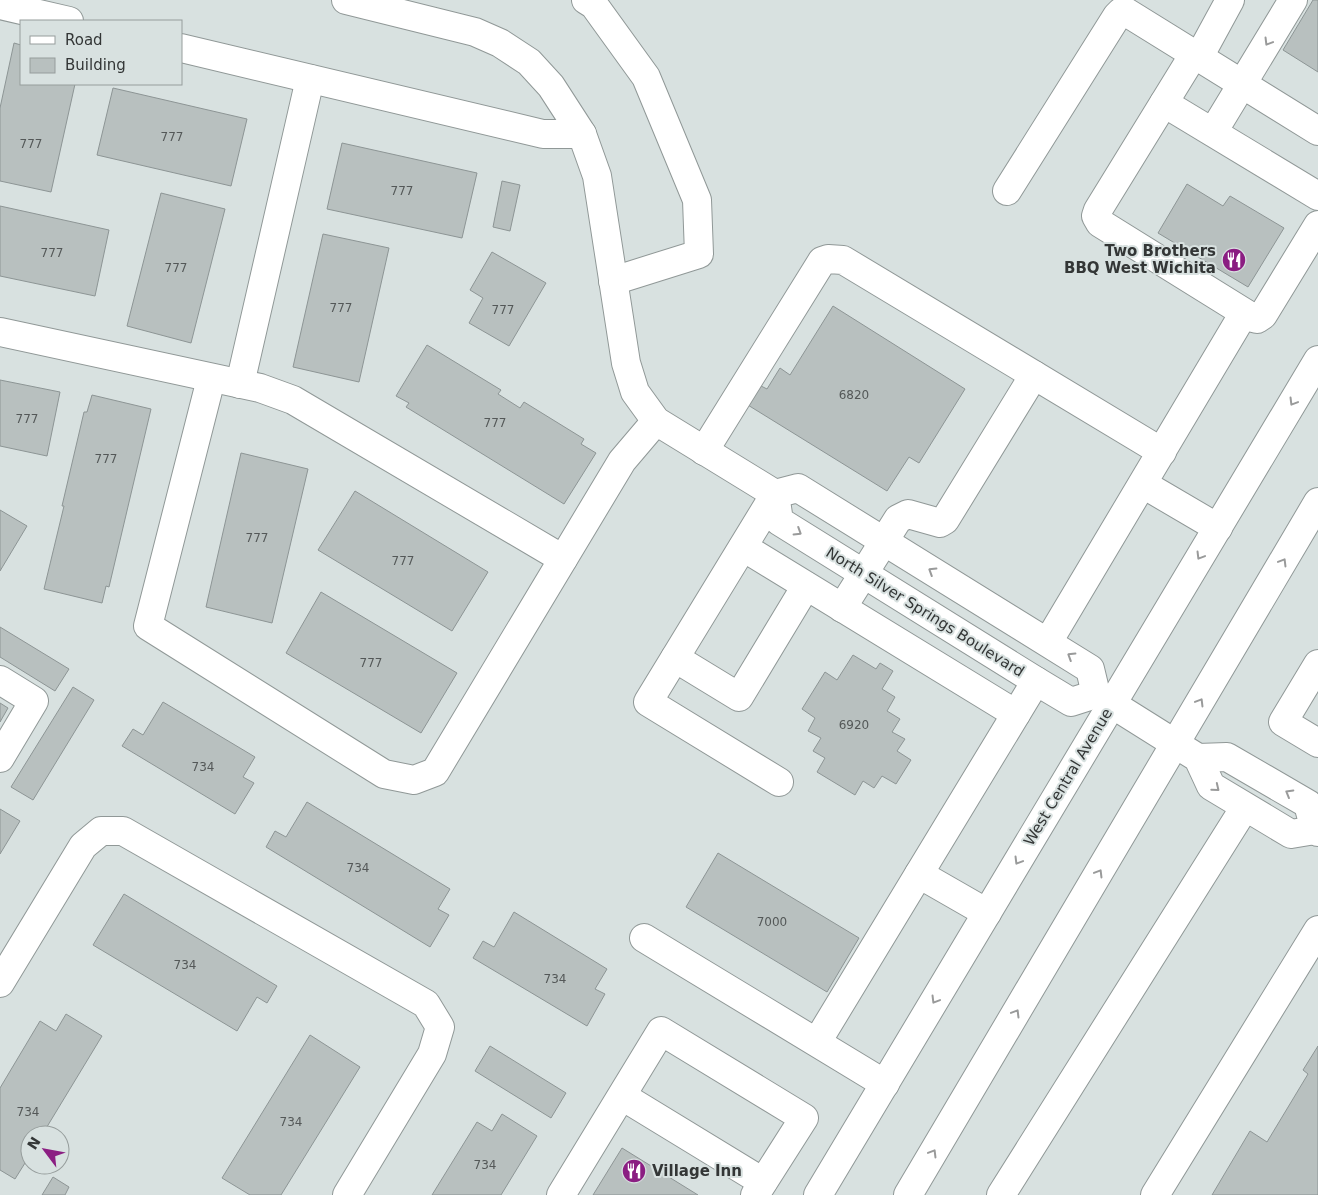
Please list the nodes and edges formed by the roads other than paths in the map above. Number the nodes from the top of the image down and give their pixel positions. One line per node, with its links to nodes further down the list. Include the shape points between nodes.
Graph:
1 (346, 0): 14 (main road, via 475,32 500,43 529,62 551,86)
2 (586, 0): 18 (main road, via 594,5 646,77 697,200 700,254)
3 (1230, 0): 8 (main road)
4 (1293, 0): 10 (main road, one-way to 10)
5 (0, 5): 6 (main road)
6 (65, 20)
7 (182, 48): 9 (main road)
8 (1196, 56): 10 (main road); 11 (main road); 15 (main road, via 1126,12 1121,12)
9 (310, 79): 14 (main road, via 543,134); 24 (main road)
10 (1242, 84): 12 (main road); 13 (main road)
11 (1164, 103): 13 (main road); 19 (main road, via 1096,216 1100,222)
12 (1318, 131)
13 (1212, 132): 16 (main road)
14 (582, 134): 18 (main road, via 597,176)
15 (1007, 191)
16 (1318, 196)
17 (1318, 225): 19 (main road, via 1263,315 1257,319)
18 (613, 281): 25 (main road, via 626,363 636,392)
19 (1244, 313): 27 (main road)
20 (0, 332): 23 (main road)
21 (1318, 360): 31 (main road, West Central Avenue, one-way to 31)
22 (1034, 375): 26 (main road, via 842,260 828,259 822,261); 27 (main road); 32 (main road, via 945,520 940,523 908,514 898,519)
23 (212, 379): 24 (main road); 34 (main road, via 148,626 384,774 414,780 435,772)
24 (240, 384): 34 (main road, via 293,400)
25 (656, 421): 26 (main road); 34 (main road, via 622,461)
26 (704, 451): 29 (main road)
27 (1162, 452): 28 (main road)
28 (1143, 484): 31 (main road); 38 (main road)
29 (775, 494): 32 (main road, via 798,488); 33 (main road); 35 (main road, North Silver Springs Boulevard, one-way to 35, via 779,521)
30 (1318, 502): 46 (main road, one-way to 30)
31 (1218, 528): 43 (main road, West Central Avenue, one-way to 43)
32 (884, 541): 35 (main road); 38 (main road, one-way to 32)
33 (743, 547): 36 (main road); 39 (main road)
34 (563, 559)
35 (864, 573): 37 (main road); 42 (main road, North Silver Springs Boulevard)
36 (806, 586): 37 (main road); 39 (main road, via 739,697)
37 (842, 608): 44 (main road)
38 (1048, 642): 43 (main road, one-way to 38, via 1090,669)
39 (675, 658): 49 (main road, via 648,702)
40 (1318, 664): 45 (main road, via 1283,722)
41 (0, 680): 47 (main road, via 34,701)
42 (1036, 681): 43 (main road, North Silver Springs Boulevard, via 1071,702); 44 (main road)
43 (1104, 698): 46 (main road); 53 (main road, West Central Avenue, one-way to 53)
44 (1016, 714): 52 (main road)
45 (1318, 743)
46 (1175, 744): 48 (main road); 64 (main road, one-way to 46)
47 (0, 758)
48 (1198, 758): 50 (main road, one-way to 50, via 1211,786); 51 (main road, one-way to 48, via 1308,804 1227,757)
49 (779, 782)
50 (1245, 806): 51 (main road, via 1291,834); 65 (main road)
51 (1316, 831)
52 (919, 874): 53 (main road); 57 (main road)
53 (986, 914): 58 (main road, West Central Avenue, one-way to 58)
54 (1318, 930): 66 (main road)
55 (644, 938): 57 (main road)
56 (0, 983): 61 (main road, via 84,846 101,831 123,831 426,1004 440,1027 432,1054)
57 (817, 1042): 58 (main road)
58 (885, 1084): 63 (main road, West Central Avenue)
59 (622, 1096): 60 (main road); 60 (main road, via 661,1031 804,1118); 62 (main road)
60 (759, 1189)
61 (347, 1195)
62 (561, 1195)
63 (818, 1195)
64 (908, 1195)
65 (1001, 1195)
66 (1155, 1195)

